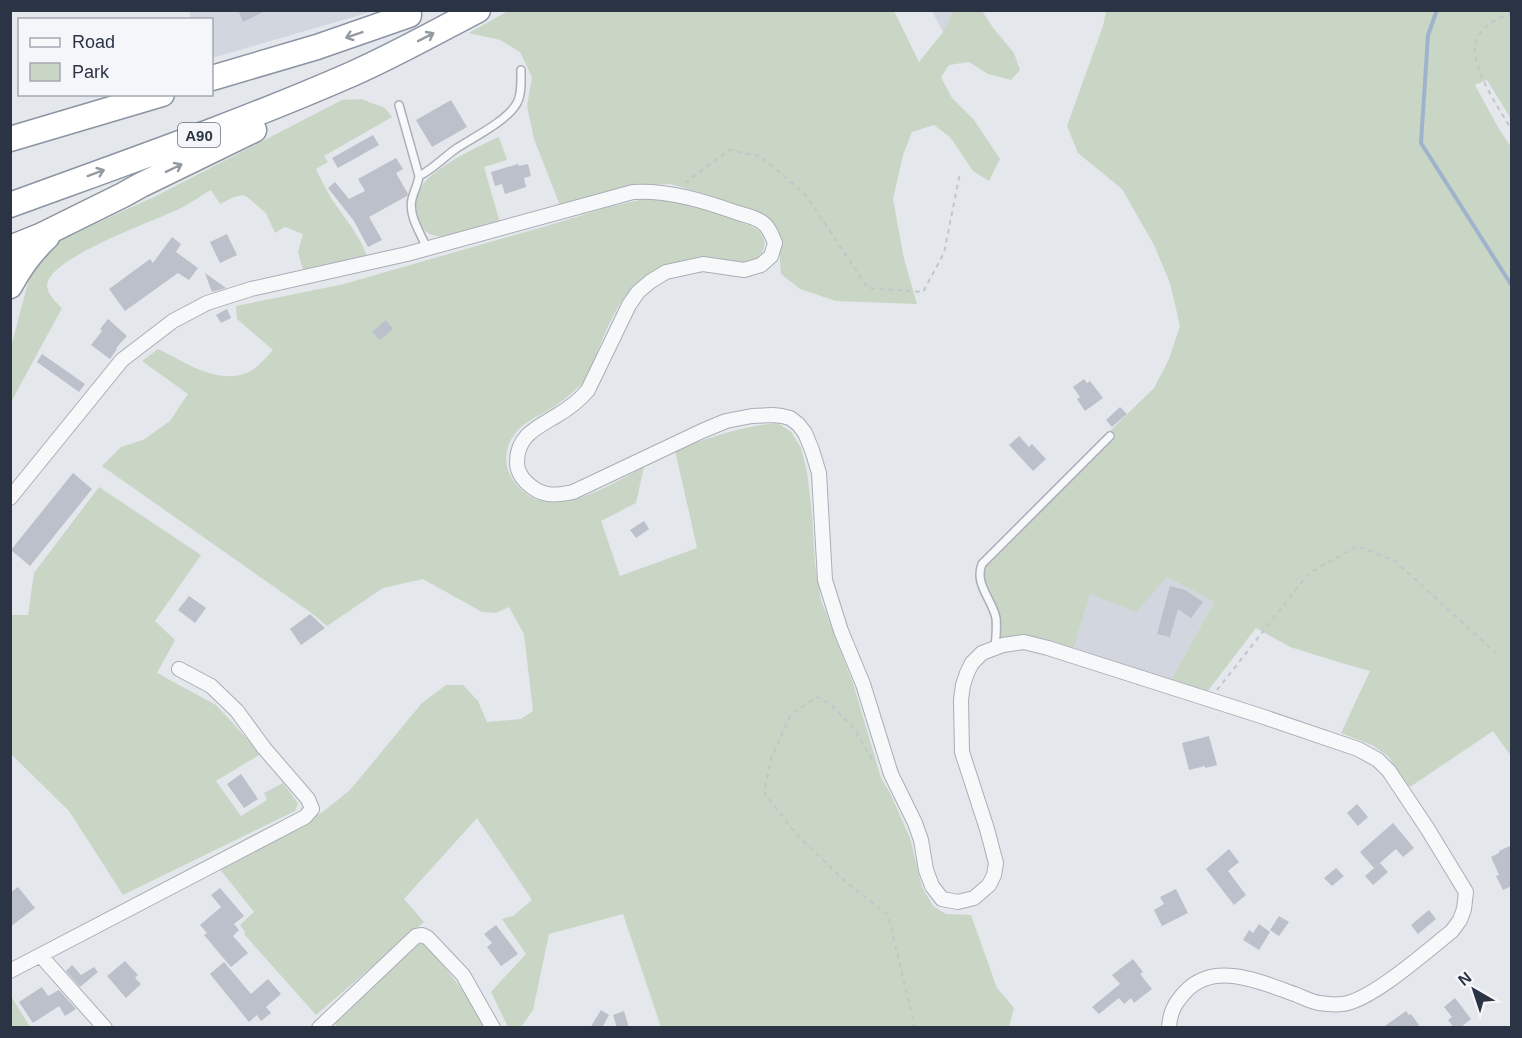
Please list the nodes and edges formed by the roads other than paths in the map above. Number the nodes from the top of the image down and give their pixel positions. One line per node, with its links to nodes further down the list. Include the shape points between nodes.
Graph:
1 (478, 10): 4 (highway, Α90, one-way to 1)
2 (408, 13): 5 (highway, one-way to 5, via 317,47)
3 (520, 70): 11 (lane, via 517,102 509,111)
4 (354, 73): 12 (highway, Α90, one-way to 4); 13 (highway, one-way to 4, via 326,95)
5 (213, 78)
6 (155, 96): 9 (highway)
7 (399, 105): 11 (lane)
8 (10, 131): 9 (highway)
9 (39, 131): 10 (highway)
10 (10, 139)
11 (419, 176): 15 (lane, via 411,209)
12 (10, 205)
13 (64, 225): 14 (highway); 16 (highway, via 36,247)
14 (10, 248)
15 (427, 249): 18 (street, via 251,289 207,303 173,321 122,360); 19 (street, via 633,192 652,191 730,210 760,221 771,232 776,243 771,256 760,265 744,270 703,264 666,272 638,292 588,390 580,400 524,438 517,451 517,468 535,490 548,494 573,492 726,421 773,415 798,424 819,473 825,580 841,631 894,780 915,823 932,886 942,899 958,902 974,898 988,885 996,862 962,752 961,700 972,663)
16 (10, 286)
17 (1110, 436): 19 (lane, via 982,564 980,580 996,617)
18 (10, 498)
19 (995, 647): 26 (street, via 1024,642 1048,648 1358,749 1389,771 1466,892 1460,920 1452,931 1363,997 1344,1004 1318,1003 1257,981 1227,975 1208,977 1176,1001)
20 (179, 669): 21 (street, via 211,686 237,711 312,809 305,817)
21 (40, 956): 22 (street); 23 (street)
22 (10, 971)
23 (105, 1028)
24 (319, 1028): 25 (street, via 419,935 428,938 463,975)
25 (493, 1028)
26 (1169, 1028)

